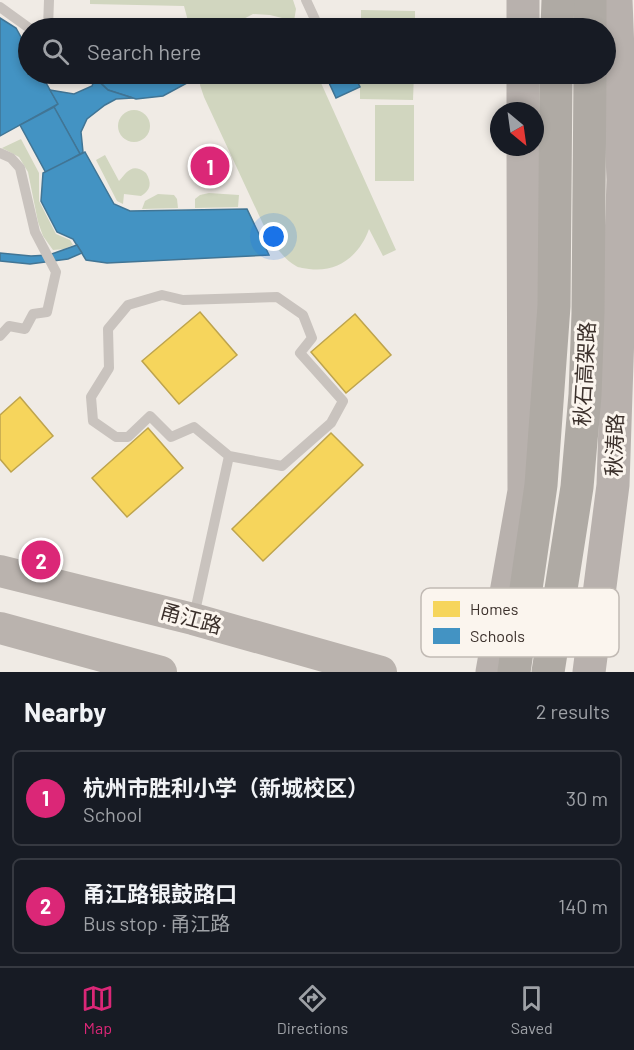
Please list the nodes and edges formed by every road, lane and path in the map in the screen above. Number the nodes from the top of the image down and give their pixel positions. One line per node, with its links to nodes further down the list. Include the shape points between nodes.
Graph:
1 (49, 0): 8 (lane)
2 (306, 0): 9 (lane)
3 (523, 0): 10 (main road)
4 (558, 0): 11 (highway)
5 (590, 0): 12 (highway)
6 (616, 0): 26 (main road, 秋涛路, via 624,180 613,485)
7 (0, 7): 13 (lane)
8 (48, 18)
9 (314, 18)
10 (523, 18)
11 (557, 18)
12 (590, 18)
13 (18, 20)
14 (523, 84): 17 (main road)
15 (556, 84): 24 (highway, 秋石高架路, via 554,306 541,486)
16 (590, 84): 25 (highway, 秋石高架路, via 585,395 577,487)
17 (523, 102)
18 (0, 153): 20 (lane, via 20,168 35,232 56,272 47,312 33,314 25,329 9,326)
19 (523, 156): 23 (main road, via 524,491)
20 (0, 336)
21 (229, 456): 21 (lane, via 282,466 331,423 343,401 300,353 312,338 303,315 277,297 183,300 162,295 128,305 108,329 109,368 91,397 93,421 116,437 128,437 150,416 171,437 194,427); 27 (lane)
22 (0, 571): 27 (main road, 甬江路)
23 (507, 588)
24 (526, 588)
25 (561, 588)
26 (600, 588)
27 (193, 619): 34 (main road, 甬江路)
28 (0, 628): 33 (main road)
29 (495, 657): 35 (main road)
30 (516, 657): 36 (highway, 秋石高架路)
31 (550, 657): 37 (highway, 秋石高架路)
32 (591, 657): 38 (main road, 秋涛路)
33 (161, 672)
34 (381, 672)
35 (492, 672)
36 (514, 672)
37 (548, 672)
38 (589, 672)

